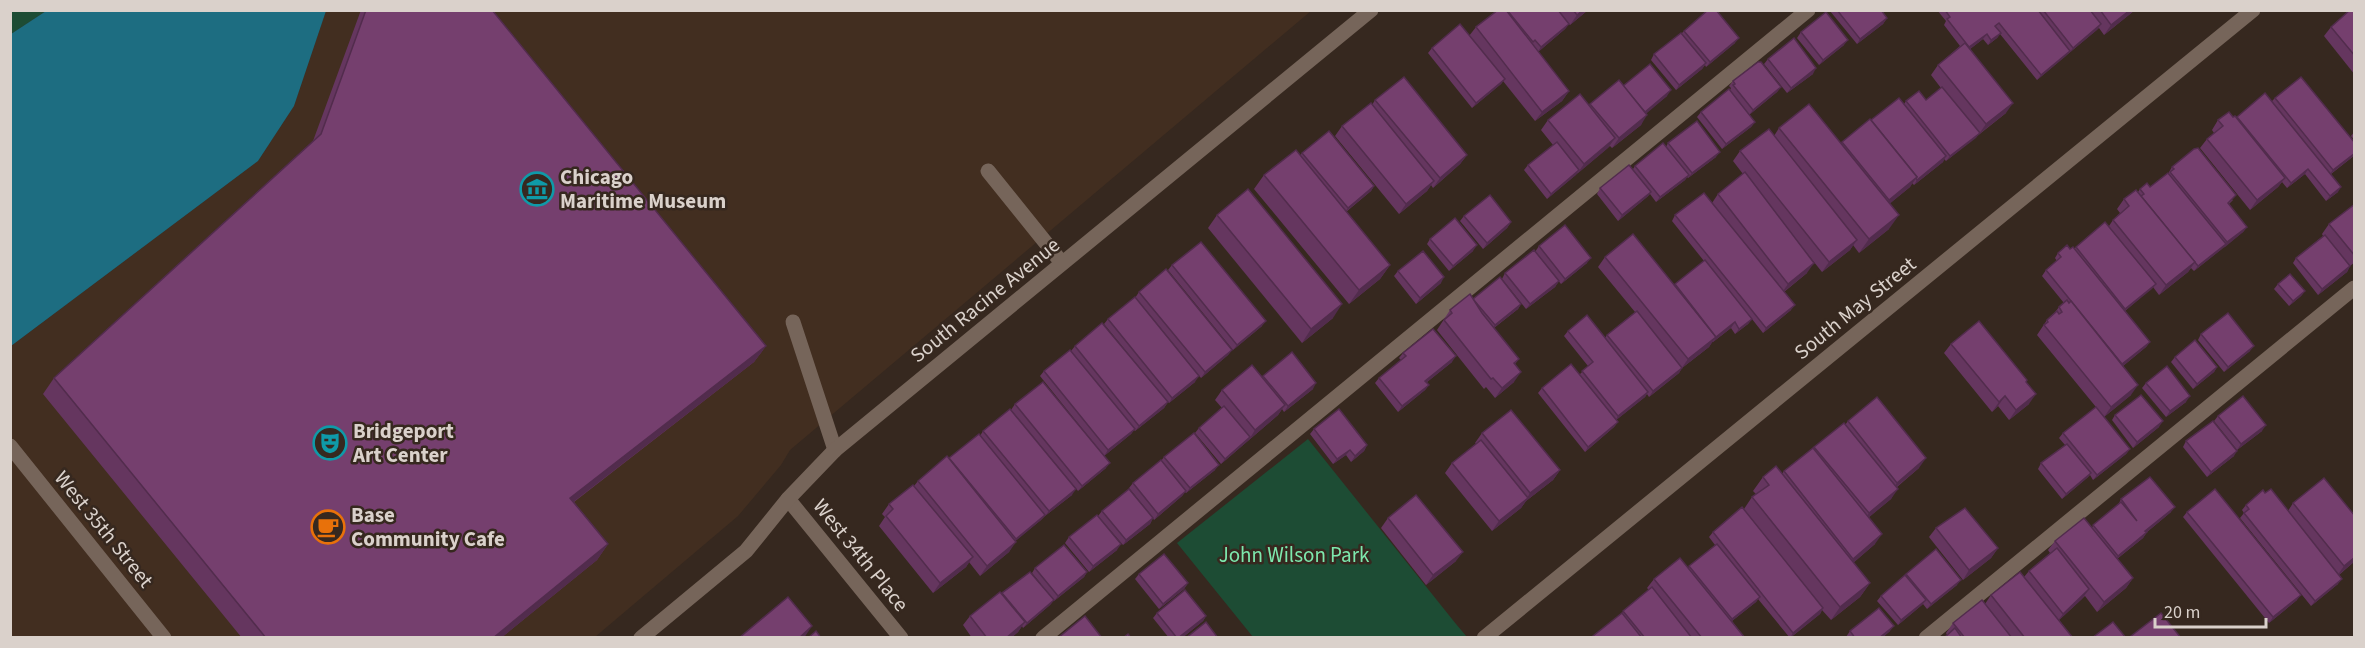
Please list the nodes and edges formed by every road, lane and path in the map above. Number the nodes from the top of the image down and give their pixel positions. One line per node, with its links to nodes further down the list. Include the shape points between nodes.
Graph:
1 (1371, 10): 5 (street, South Racine Avenue)
2 (1808, 10): 14 (street)
3 (2253, 10): 15 (street, South May Street)
4 (988, 171): 5 (street)
5 (1062, 263): 9 (street, South Racine Avenue)
6 (2355, 288): 16 (street)
7 (793, 322): 9 (street)
8 (10, 446): 11 (street, West 35th Street)
9 (835, 450): 10 (street, South Racine Avenue)
10 (788, 499): 12 (street, South Racine Avenue, via 746,551); 13 (street, West 34th Place)
11 (164, 638)
12 (641, 638)
13 (901, 638)
14 (1043, 638)
15 (1484, 638)
16 (1926, 638)

